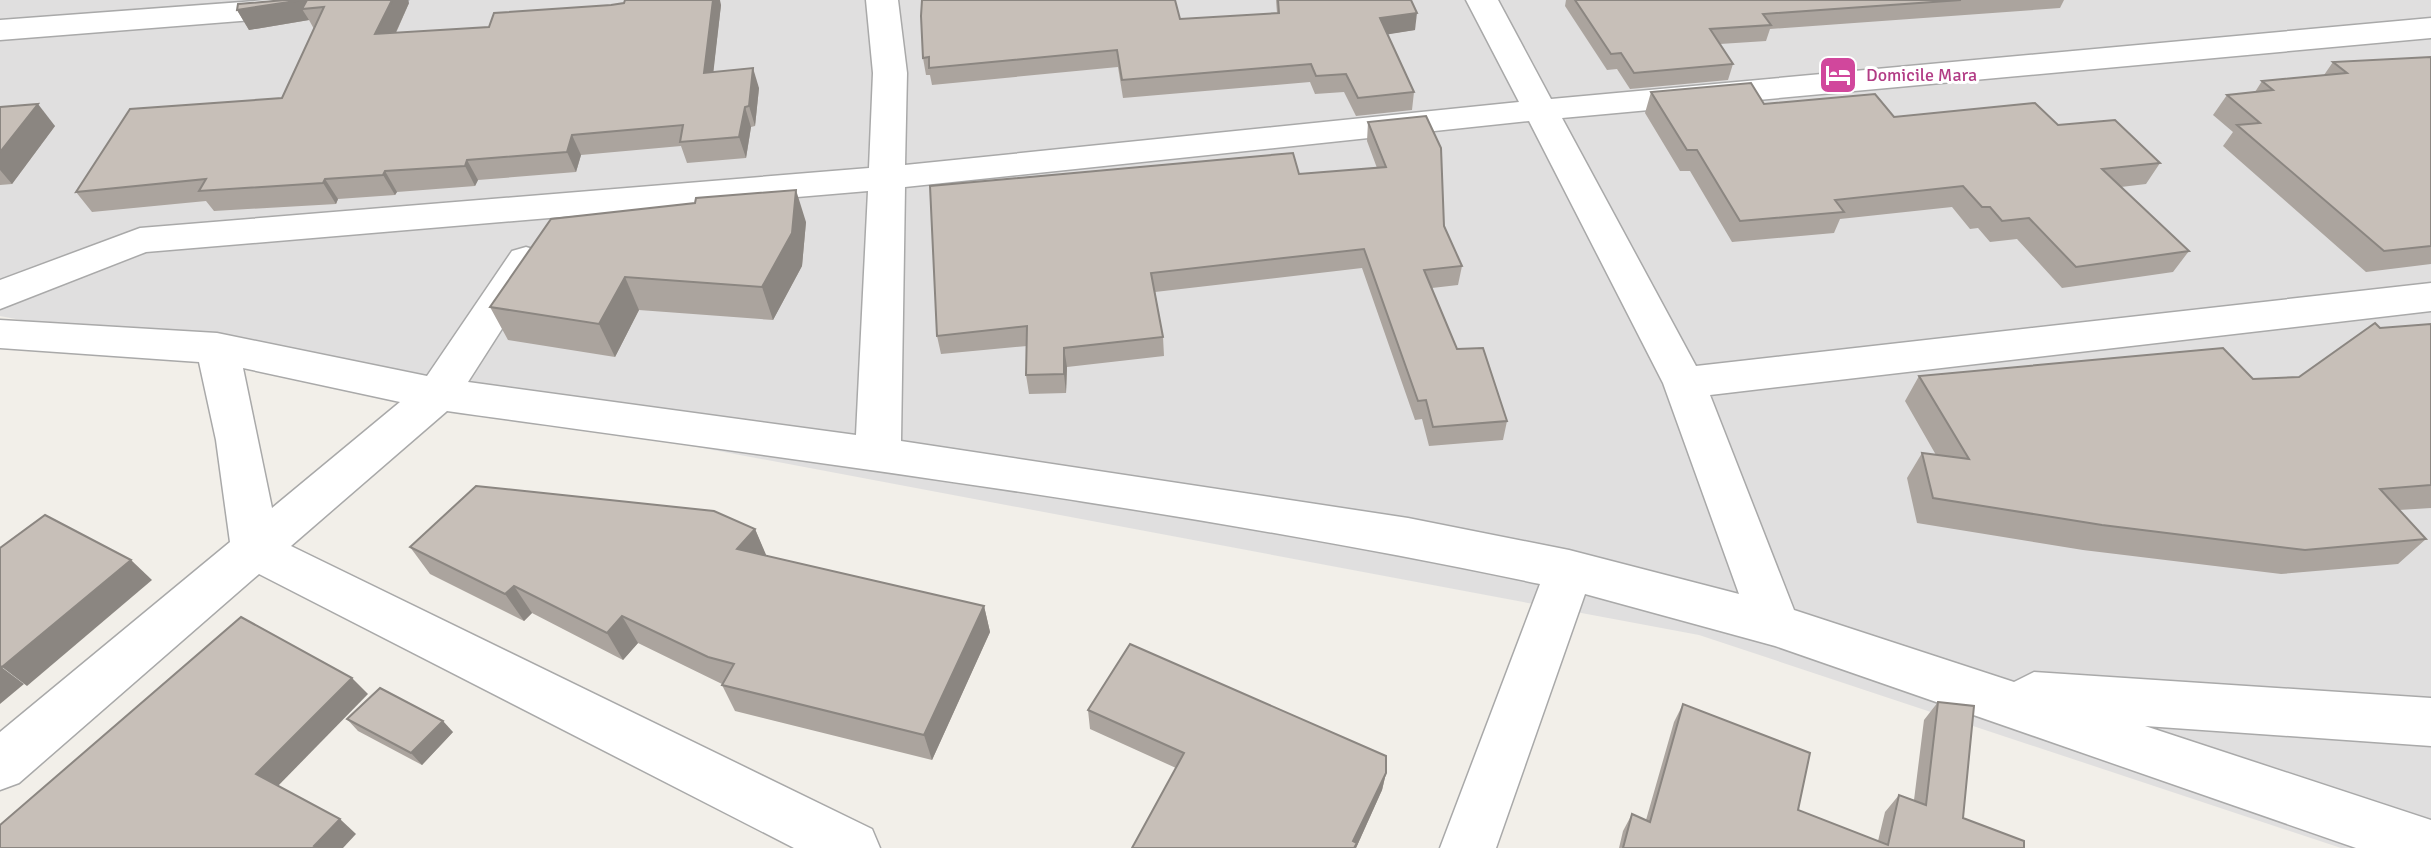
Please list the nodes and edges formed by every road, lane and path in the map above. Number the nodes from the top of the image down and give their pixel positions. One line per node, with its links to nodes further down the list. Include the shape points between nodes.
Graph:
1 (392, 0): 5 (street)
2 (882, 0): 7 (street, via 890,73)
3 (1482, 0): 6 (street)
4 (2431, 28): 6 (street)
5 (0, 30)
6 (1539, 110): 7 (street); 13 (street)
7 (886, 178): 8 (street); 15 (street)
8 (562, 205): 9 (street, via 140,240); 14 (street)
9 (0, 295)
10 (2431, 297): 13 (street)
11 (0, 334): 12 (street)
12 (217, 348): 14 (street); 16 (street)
13 (1684, 383): 18 (street)
14 (438, 394): 15 (street); 16 (street)
15 (878, 455): 17 (street, via 1408,537)
16 (255, 550): 21 (street); 23 (street)
17 (1569, 570): 18 (street); 24 (street)
18 (1775, 625): 19 (street)
19 (1976, 692): 20 (street); 22 (street)
20 (2431, 722)
21 (0, 765)
22 (2431, 847)
23 (852, 848)
24 (1468, 848)

